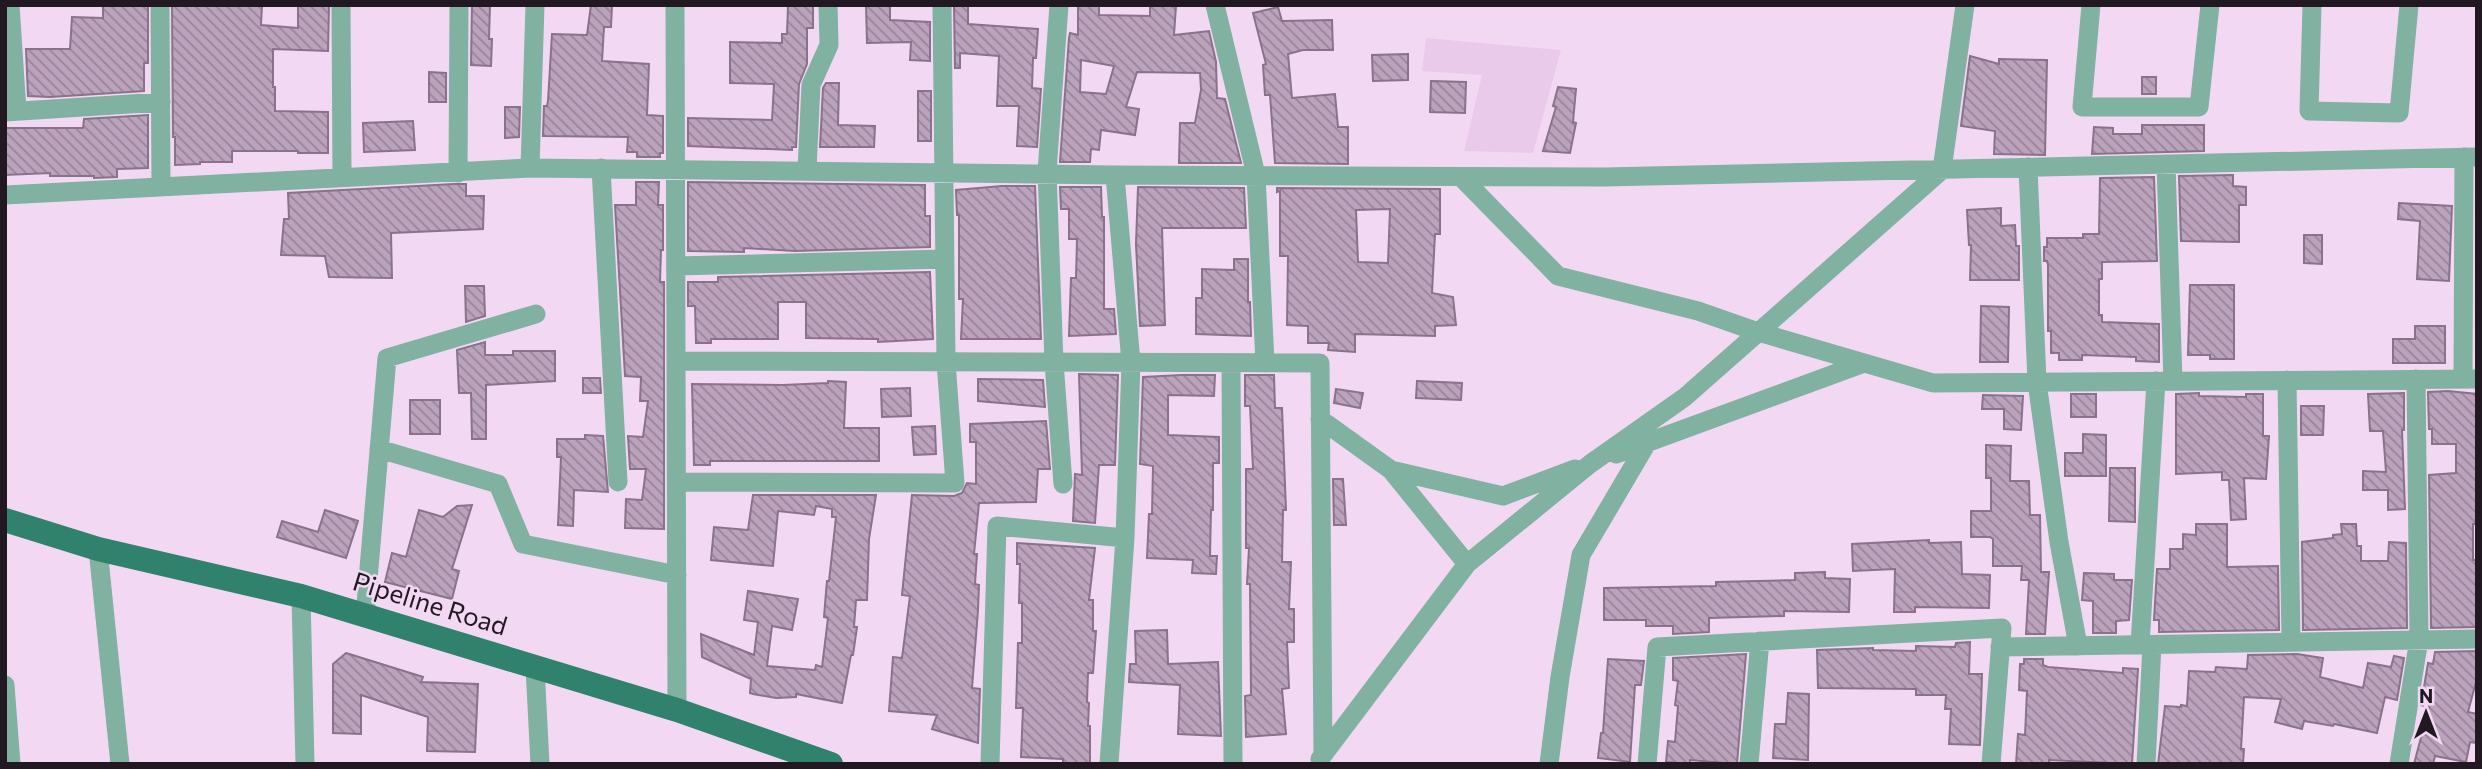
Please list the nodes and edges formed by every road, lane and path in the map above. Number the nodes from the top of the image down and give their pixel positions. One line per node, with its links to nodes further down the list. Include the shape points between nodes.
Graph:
1 (10, 5): 17 (street)
2 (160, 5): 16 (street)
3 (341, 5): 32 (street)
4 (459, 5): 28 (street)
5 (535, 5): 21 (street)
6 (675, 5): 23 (street)
7 (828, 5): 24 (street, via 828,46 811,85)
8 (942, 5): 26 (street)
9 (1059, 5): 27 (street)
10 (1214, 5): 30 (street)
11 (1965, 5): 25 (street)
12 (2091, 5): 13 (street, via 2082,107 2199,107)
13 (2210, 5)
14 (2312, 5): 15 (street, via 2309,111 2399,113)
15 (2409, 5)
16 (161, 102): 17 (street); 33 (street)
17 (11, 111)
18 (2471, 157): 19 (street); 47 (street)
19 (2166, 164): 20 (street); 49 (street)
20 (2028, 167): 25 (street); 50 (street)
21 (530, 168): 22 (street); 28 (street)
22 (601, 168): 23 (street); 56 (street)
23 (676, 169): 24 (street); 36 (street)
24 (807, 170): 26 (street)
25 (1942, 170): 31 (street); 38 (street)
26 (944, 171): 27 (street); 35 (street)
27 (1047, 172): 29 (street); 41 (street)
28 (458, 173): 32 (street)
29 (1115, 175): 30 (street); 42 (street)
30 (1256, 175): 31 (street); 44 (street)
31 (1461, 177): 38 (street, via 1558,276 1698,311)
32 (342, 178): 33 (street)
33 (162, 187): 34 (street)
34 (5, 195)
35 (945, 259): 36 (street); 40 (street)
36 (677, 266): 39 (street)
37 (536, 314): 53 (street, via 387,358)
38 (1758, 332): 45 (street); 54 (street, via 1685,397)
39 (677, 361): 40 (street); 57 (street)
40 (946, 362): 41 (street); 57 (street, via 955,483)
41 (1054, 362): 42 (street); 58 (street)
42 (1131, 363): 43 (street); 60 (street)
43 (1231, 363): 44 (street); 84 (street)
44 (1265, 363): 51 (street, via 1320,363)
45 (1864, 363): 50 (street, via 1933,383); 52 (street)
46 (2416, 379): 47 (street); 48 (street); 66 (street)
47 (2470, 379)
48 (2287, 380): 49 (street); 69 (street)
49 (2164, 381): 50 (street); 70 (street)
50 (2037, 382): 71 (street)
51 (1320, 419): 55 (street); 76 (street)
52 (1647, 443): 54 (street); 85 (street, via 1581,555)
53 (379, 449): 63 (street, via 498,484 523,544); 65 (street)
54 (1590, 464): 55 (street, via 1503,496); 62 (street)
55 (1391, 470): 62 (street)
56 (618, 482)
57 (677, 482): 63 (street)
58 (1063, 484)
59 (5, 520): 61 (main road, Pipeline Road)
60 (1125, 538): 82 (street, via 996,526); 83 (street)
61 (98, 549): 64 (main road, Pipeline Road); 78 (street)
62 (1467, 564): 76 (street)
63 (677, 575): 75 (street)
64 (301, 596): 65 (main road, Pipeline Road); 79 (street)
65 (365, 615): 73 (main road, Pipeline Road)
66 (2419, 639): 67 (street); 69 (street); 90 (street)
67 (2477, 639)
68 (1760, 641): 72 (street, via 2001,628); 86 (street, via 1657,647); 87 (street)
69 (2291, 642): 70 (street)
70 (2146, 645): 71 (street); 89 (street)
71 (2078, 646): 72 (street)
72 (2000, 647): 88 (street)
73 (535, 667): 75 (main road, Pipeline Road); 80 (street)
74 (5, 685): 77 (street)
75 (677, 710): 81 (main road, Pipeline Road)
76 (1320, 759)
77 (11, 764)
78 (120, 764)
79 (305, 764)
80 (540, 764)
81 (831, 764)
82 (990, 764)
83 (1109, 764)
84 (1233, 764)
85 (1549, 764)
86 (1647, 764)
87 (1749, 764)
88 (1991, 764)
89 (2146, 764)
90 (2399, 764)

